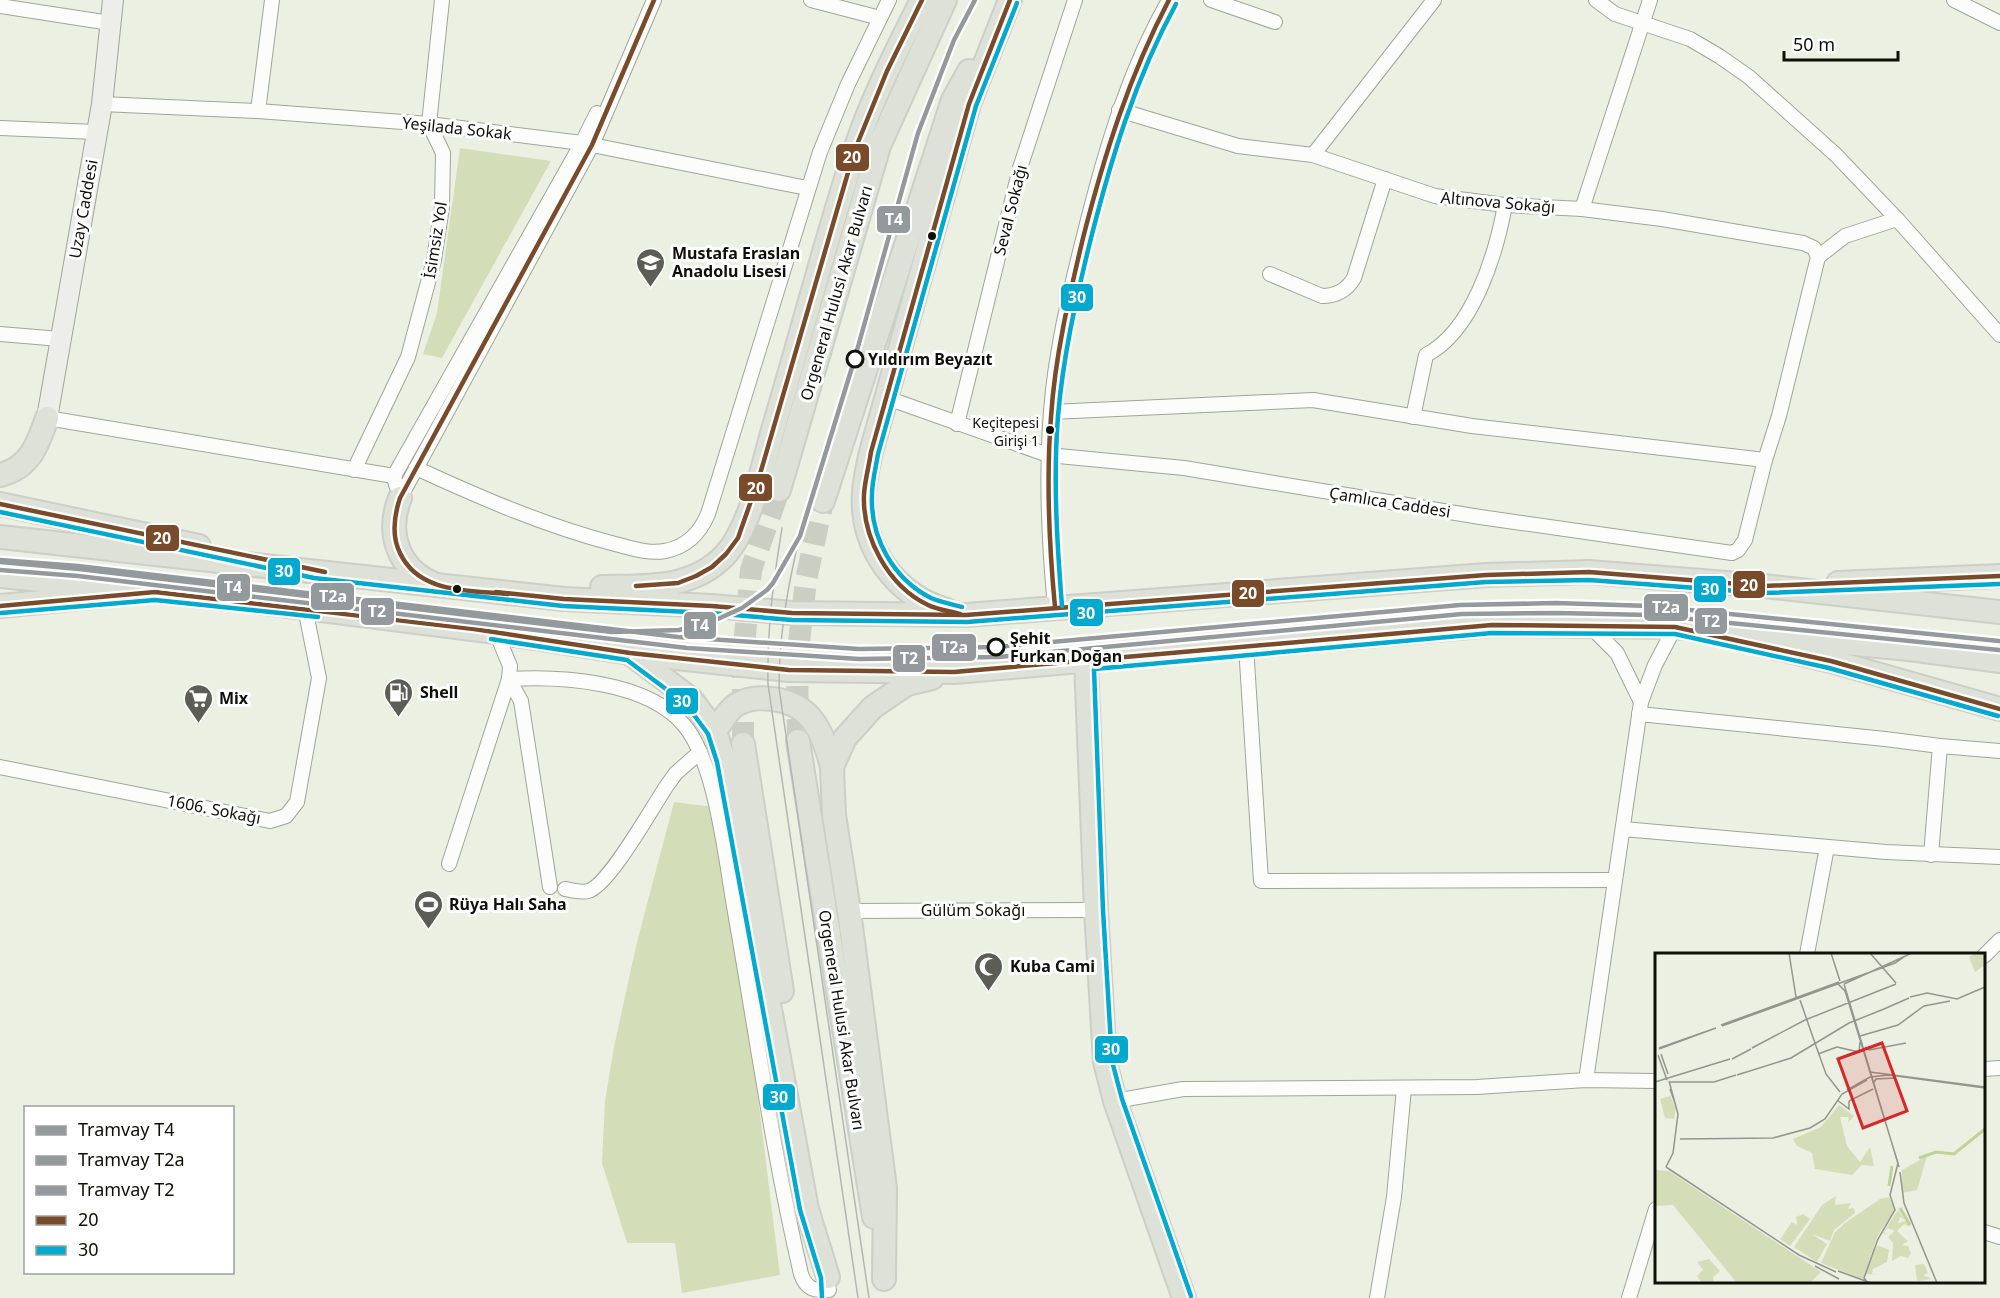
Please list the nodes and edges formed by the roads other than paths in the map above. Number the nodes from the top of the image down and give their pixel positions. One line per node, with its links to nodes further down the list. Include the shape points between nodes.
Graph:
1 (113, 0): 20 (main road, Uzay Caddesi)
2 (272, 0): 25 (street)
3 (442, 0): 26 (street)
4 (653, 0): 29 (street)
5 (811, 0): 18 (street)
6 (889, 0): 18 (street)
7 (922, 0): 63 (main road, Orgeneral Hulusi Akar Bulvarı, via 887,70 854,152 738,538 712,567 678,583 591,587)
8 (945, 0): 52 (main road, Orgeneral Hulusi Akar Bulvarı, via 879,146)
9 (1010, 0): 41 (main road, via 969,104); 54 (main road, via 953,100)
10 (1075, 0): 45 (street, Seval Sokağı, via 1020,168)
11 (1169, 0): 24 (street)
12 (1211, 0): 19 (street)
13 (1434, 0): 30 (street)
14 (1596, 0): 21 (street, via 1614,14)
15 (1650, 0): 21 (street)
16 (1954, 0): 22 (street)
17 (0, 6): 20 (street)
18 (880, 18): 32 (street, via 841,100)
19 (1275, 22)
20 (110, 23): 23 (main road, Uzay Caddesi)
21 (1642, 23): 34 (street); 35 (street, via 1690,39 1734,66 1836,155)
22 (2000, 23)
23 (102, 104): 25 (street, Yeşilada Sokak); 28 (main road, Uzay Caddesi)
24 (1119, 110): 30 (street, Altınova Sokağı, via 1238,146); 42 (street, via 1067,306)
25 (258, 111): 26 (street, Yeşilada Sokak)
26 (429, 124): 29 (street, Yeşilada Sokak); 49 (street, İsimsiz Yol, via 443,153 442,207 434,261 408,357)
27 (0, 128): 28 (street)
28 (96, 132): 40 (main road, Uzay Caddesi)
29 (587, 144): 32 (street, Yeşilada Sokak); 48 (street); 51 (street)
30 (1313, 155): 31 (street, Altınova Sokağı)
31 (1385, 179): 33 (street, Altınova Sokağı, via 1435,196); 37 (street, via 1354,278 1344,290 1322,296)
32 (807, 188): 48 (street, via 708,514 691,539 674,549 657,552 616,544 525,515)
33 (1505, 205): 34 (street, Altınova Sokağı); 43 (street, via 1495,250 1474,298 1453,334 1426,356)
34 (1582, 209): 36 (street, Altınova Sokağı, via 1803,243)
35 (1897, 219): 36 (street, via 1845,236); 39 (street)
36 (1816, 253): 47 (street, via 1779,416)
37 (1270, 274)
38 (0, 334): 40 (street)
39 (2000, 335)
40 (60, 339): 44 (main road, Uzay Caddesi)
41 (887, 398): 45 (street, Çamlıca Caddesi); 68 (main road, via 864,494 866,523 874,549 896,582 928,605)
42 (1051, 412): 43 (street, via 1312,400); 46 (street)
43 (1413, 417): 47 (street)
44 (47, 418): 49 (street); 50 (main road, via 37,447 24,463)
45 (957, 424): 46 (street, Çamlıca Caddesi)
46 (1048, 455): 47 (street, Çamlıca Caddesi, via 1184,468 1480,517 1732,552 1745,540); 65 (street, via 1048,522)
47 (1765, 460)
48 (416, 468): 53 (street)
49 (354, 470): 51 (street)
50 (0, 475)
51 (394, 476): 53 (street)
52 (779, 490)
53 (400, 498): 60 (main road, via 393,526 396,545 414,573)
54 (823, 501)
55 (0, 504): 57 (main road)
56 (0, 537): 57 (main road)
57 (315, 571): 60 (main road)
58 (0, 576): 62 (main road)
59 (2000, 576): 61 (main road)
60 (434, 584): 63 (main road)
61 (1764, 586): 65 (main road, via 1589,572 1474,576); 67 (main road)
62 (155, 592): 64 (main road); 66 (main road)
63 (564, 599): 68 (main road, via 792,613)
64 (0, 606)
65 (1055, 607): 68 (main road)
66 (305, 608): 71 (main road); 86 (street, 1606. Sokağı, via 319,678 297,802 286,816 270,821)
67 (2000, 612)
68 (966, 615)
69 (1590, 626): 70 (main road); 72 (main road, via 1492,625); 78 (street, via 1617,653)
70 (1681, 628): 75 (main road, via 1910,649); 78 (street, via 1655,665); 79 (main road, via 1831,661)
71 (496, 632): 73 (main road); 77 (street, via 510,666)
72 (1246, 646): 74 (main road); 93 (street, via 1261,881)
73 (630, 653): 76 (main road, via 789,670); 80 (main road, via 691,699)
74 (1086, 662): 76 (main road); 96 (main road)
75 (2000, 662)
76 (954, 672): 87 (main road, via 907,684 873,707 845,738)
77 (509, 679): 85 (street, via 571,679 606,685 654,702 684,724); 92 (street); 94 (street, via 521,702)
78 (1640, 708): 83 (street); 88 (street)
79 (2000, 709)
80 (715, 731): 87 (main road, via 734,706 757,697 789,700 814,720); 110 (main road, via 724,760 807,1209)
81 (798, 741): 111 (main road, Orgeneral Hulusi Akar Bulvarı)
82 (743, 744): 110 (main road)
83 (1940, 746): 84 (street); 90 (street)
84 (2000, 751)
85 (700, 752): 95 (street, via 672,778 599,885 588,891); 110 (street, via 720,826 801,1274 809,1287 818,1291)
86 (0, 767)
87 (832, 767): 97 (main road, via 834,815)
88 (1623, 829): 89 (street); 93 (street)
89 (1827, 847): 90 (street); 99 (street)
90 (1931, 855): 91 (street)
91 (2000, 857)
92 (449, 864)
93 (1615, 880): 103 (street)
94 (550, 887)
95 (565, 890)
96 (1096, 910): 97 (street, Gülüm Sokağı); 106 (main road, via 1105,1062)
97 (849, 911): 111 (main road, via 885,1188)
98 (2000, 940): 100 (street)
99 (1807, 953)
100 (1985, 955)
101 (2000, 1068): 102 (street)
102 (1985, 1069)
103 (1586, 1080): 104 (street); 105 (street)
104 (1655, 1081)
105 (1404, 1088): 106 (street, via 1183,1089); 113 (street, via 1394,1197)
106 (1115, 1101): 112 (main road)
107 (1655, 1212): 114 (street)
108 (1985, 1233): 109 (street)
109 (2000, 1237)
110 (829, 1288)
111 (886, 1288)
112 (1184, 1298)
113 (1377, 1298)
114 (1629, 1298)

